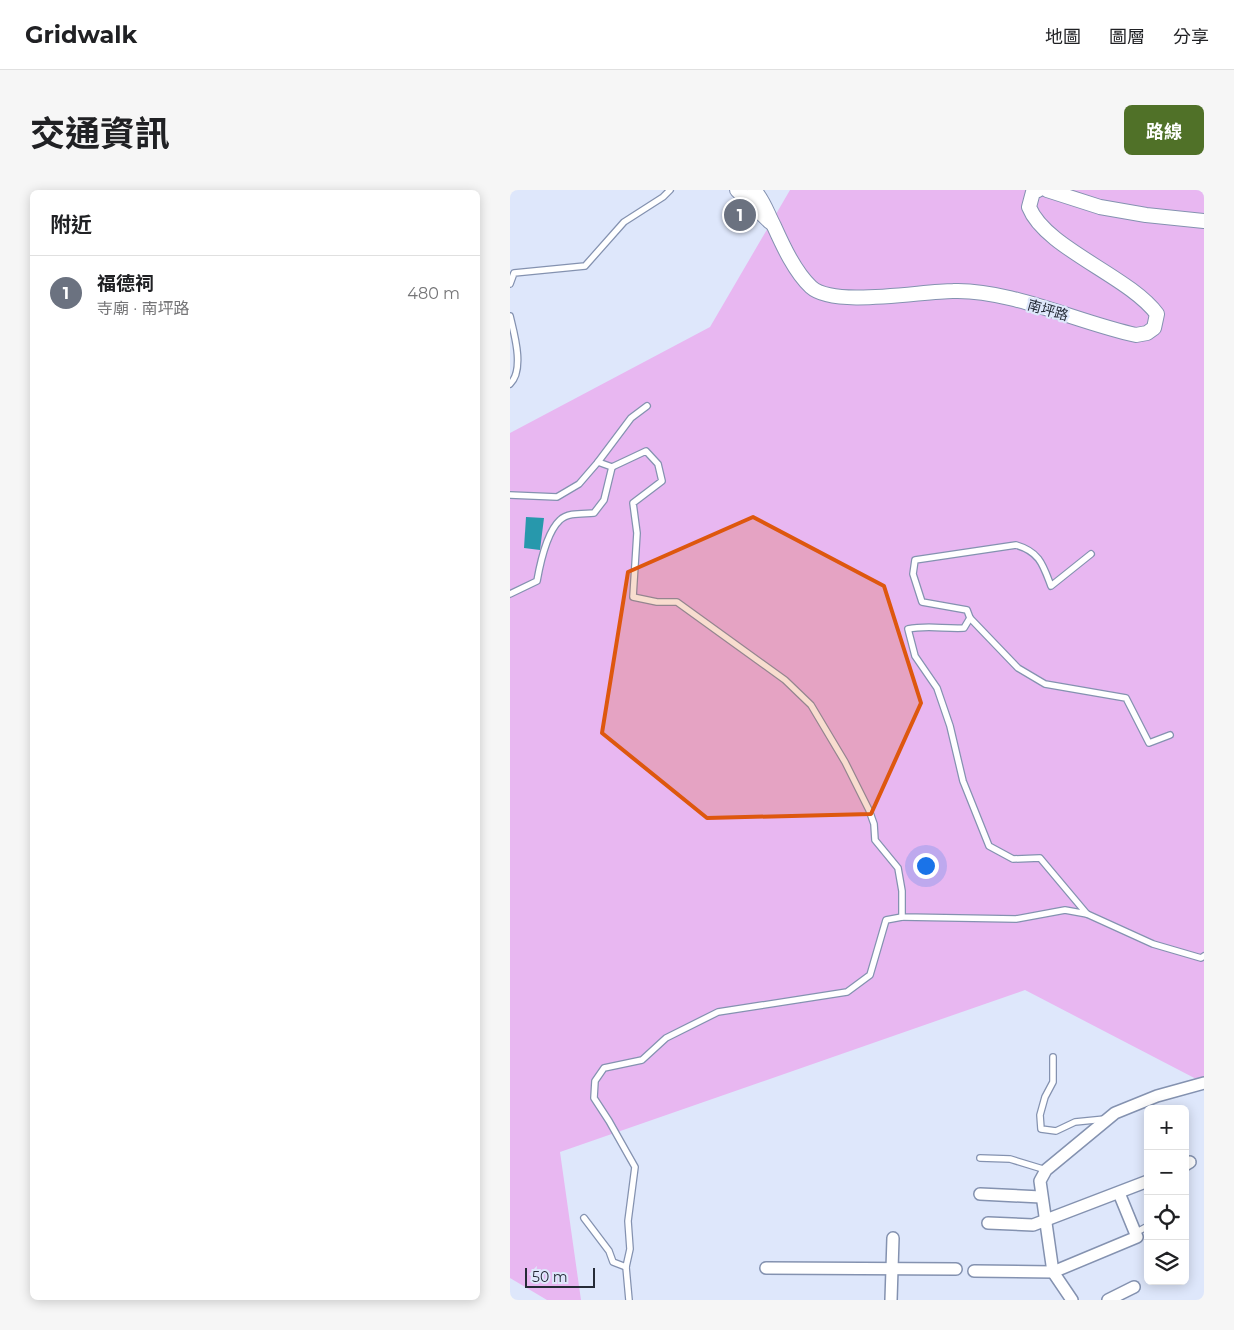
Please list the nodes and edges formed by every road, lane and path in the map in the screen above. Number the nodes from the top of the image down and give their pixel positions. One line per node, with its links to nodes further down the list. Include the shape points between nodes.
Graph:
1 (670, 190): 8 (lane, via 664,198 624,222 586,266 514,273)
2 (737, 190): 7 (street, 南坪路)
3 (754, 190): 7 (street, 南坪路, via 768,210)
4 (1038, 190): 7 (street, 南坪路, via 1033,192 1030,207 1038,221 1067,247 1153,308 1157,314 1154,328 1136,335 984,292 855,298 828,296 812,288 799,272)
5 (1047, 190): 6 (street, via 1100,207)
6 (1204, 221)
7 (773, 225)
8 (510, 284)
9 (510, 316): 10 (lane, via 518,354 514,380)
10 (510, 384)
11 (647, 406): 12 (lane, via 631,418)
12 (598, 462): 13 (lane); 14 (lane, via 579,484 557,497)
13 (612, 467): 16 (lane, via 604,500 594,513 571,514 560,519 543,553 537,581); 20 (lane, via 646,451 658,464 662,482 633,503 636,533 633,597 677,602 786,680 811,705 870,810 875,840 898,868)
14 (510, 495)
15 (1091, 554): 17 (lane, via 1051,586 1041,561 1028,548 1016,545 915,560 914,574 922,602 967,610)
16 (510, 594)
17 (970, 618): 18 (lane, via 1018,668 1045,684 1126,698 1149,743); 19 (lane, via 964,628 924,625 908,629 915,656 937,688 963,781 978,820 989,846 1013,859 1040,858)
18 (1170, 735)
19 (1087, 914): 20 (lane, via 1065,910 1016,919); 21 (lane, via 1154,944 1201,958)
20 (902, 917): 37 (lane, via 886,920 870,975 847,992 718,1012 666,1038 642,1060 604,1068 595,1081 594,1098 635,1167)
21 (1204, 956)
22 (1053, 1057): 24 (lane, via 1053,1082 1040,1115 1041,1129 1056,1131 1075,1122)
23 (1204, 1083): 24 (street, via 1156,1096 1115,1112)
24 (1107, 1119): 26 (street)
25 (980, 1158): 26 (lane, via 1010,1159)
26 (1046, 1170): 30 (street, via 1040,1181)
27 (1144, 1182): 28 (street)
28 (1119, 1193): 32 (street); 35 (street)
29 (980, 1194): 30 (street)
30 (1042, 1197): 32 (street)
31 (584, 1218): 37 (lane, via 609,1251 612,1262)
32 (1045, 1220): 33 (street, via 1033,1225); 42 (street)
33 (988, 1223)
34 (1144, 1228): 35 (lane)
35 (1135, 1233): 42 (street, via 1137,1237)
36 (893, 1238): 39 (street)
37 (626, 1267): 44 (lane)
38 (766, 1268): 39 (street)
39 (890, 1269): 40 (street); 45 (street)
40 (956, 1270)
41 (974, 1271): 42 (street)
42 (1053, 1272): 46 (street)
43 (1134, 1287): 47 (street)
44 (628, 1300)
45 (891, 1300)
46 (1072, 1300)
47 (1108, 1300)

